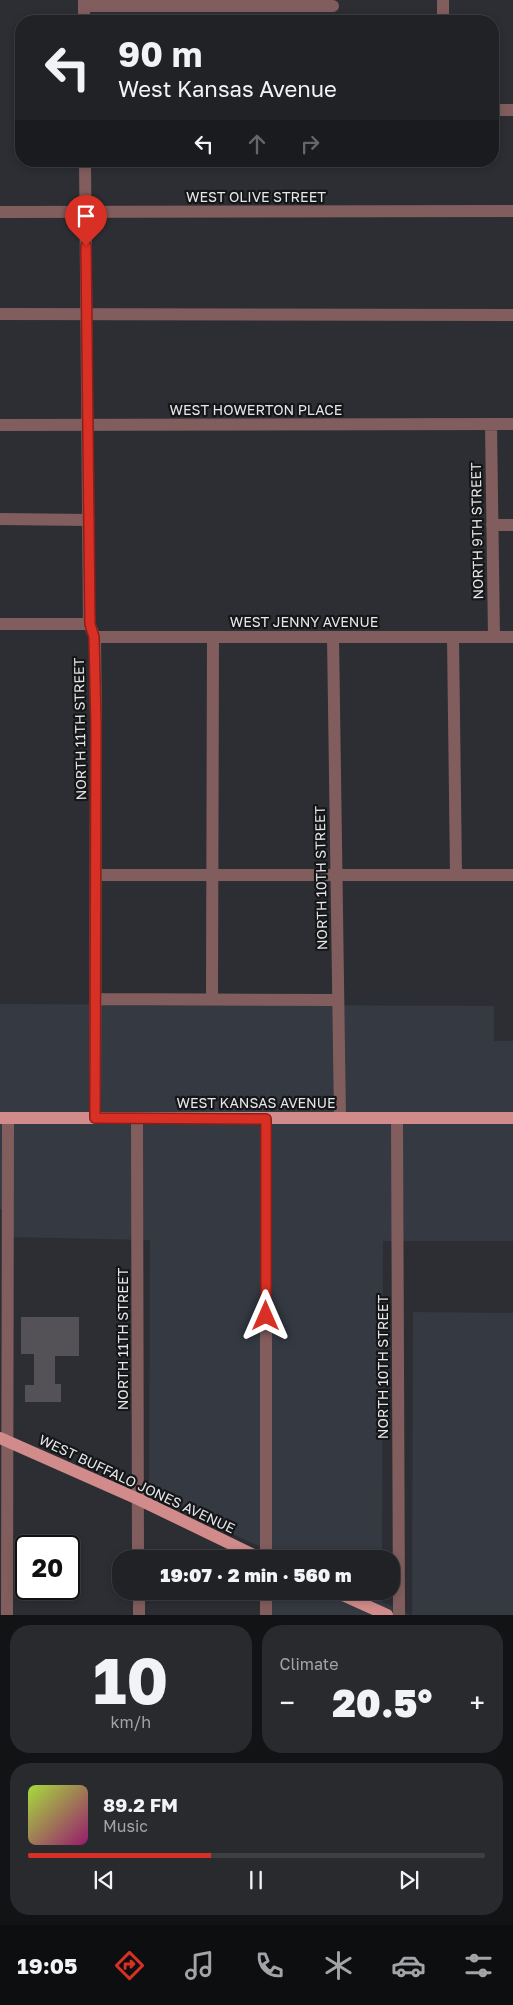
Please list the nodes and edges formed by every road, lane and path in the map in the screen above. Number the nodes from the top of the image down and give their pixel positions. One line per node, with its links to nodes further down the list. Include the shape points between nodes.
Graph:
1 (443, 0): 5 (street)
2 (84, 3): 3 (street)
3 (251, 3): 4 (street)
4 (333, 6)
5 (443, 15)
6 (499, 110): 7 (street)
7 (513, 110)
8 (85, 167): 11 (street, NORTH 11TH STREET)
9 (513, 211): 11 (street, WEST OLIVE STREET)
10 (0, 212): 11 (street, WEST OLIVE STREET)
11 (85, 212): 13 (street, NORTH 11TH STREET)
12 (0, 314): 13 (street)
13 (87, 314): 14 (street); 18 (street, NORTH 11TH STREET)
14 (513, 315)
15 (0, 424): 18 (street, WEST HOWERTON PLACE)
16 (492, 424): 17 (street, WEST HOWERTON PLACE); 18 (street, WEST HOWERTON PLACE); 21 (street, NORTH 9TH STREET)
17 (513, 424)
18 (88, 425): 20 (street, NORTH 11TH STREET)
19 (0, 519): 20 (street)
20 (89, 520): 24 (street, NORTH 11TH STREET)
21 (492, 524): 22 (street); 29 (street, NORTH 9TH STREET)
22 (513, 524)
23 (0, 624): 24 (street)
24 (90, 624): 25 (street, NORTH 11TH STREET)
25 (94, 637): 26 (street, WEST JENNY AVENUE); 31 (street, NORTH 11TH STREET)
26 (213, 637): 27 (street, WEST JENNY AVENUE); 32 (street)
27 (333, 637): 28 (street, WEST JENNY AVENUE); 33 (street, NORTH 10TH STREET)
28 (453, 637): 29 (street, WEST JENNY AVENUE); 34 (street)
29 (494, 637): 30 (street, WEST JENNY AVENUE)
30 (513, 637)
31 (96, 875): 32 (street); 36 (street, NORTH 11TH STREET)
32 (212, 875): 33 (street); 37 (street)
33 (336, 875): 34 (street); 38 (street, NORTH 10TH STREET)
34 (456, 875): 35 (street)
35 (513, 875)
36 (96, 999): 37 (street); 40 (street, NORTH 11TH STREET)
37 (212, 999): 38 (street)
38 (338, 1000): 42 (street, NORTH 10TH STREET)
39 (4, 1118): 40 (main road, WEST KANSAS AVENUE); 46 (street)
40 (95, 1118): 41 (main road, WEST KANSAS AVENUE)
41 (137, 1118): 45 (main road, WEST KANSAS AVENUE); 47 (street, NORTH 11TH STREET)
42 (340, 1118): 43 (main road, WEST KANSAS AVENUE); 45 (main road, WEST KANSAS AVENUE)
43 (397, 1118): 44 (main road, WEST KANSAS AVENUE); 58 (street, NORTH 10TH STREET)
44 (513, 1118)
45 (266, 1119): 50 (street)
46 (4, 1440): 47 (main road, WEST BUFFALO JONES AVENUE); 54 (street)
47 (138, 1499): 48 (street, NORTH 11TH STREET); 49 (main road, WEST BUFFALO JONES AVENUE)
48 (138, 1550)
49 (243, 1550)
50 (266, 1550)
51 (139, 1600): 55 (street)
52 (266, 1600): 56 (street)
53 (354, 1600): 57 (main road)
54 (7, 1615)
55 (139, 1615)
56 (266, 1615)
57 (387, 1615)
58 (399, 1615)

